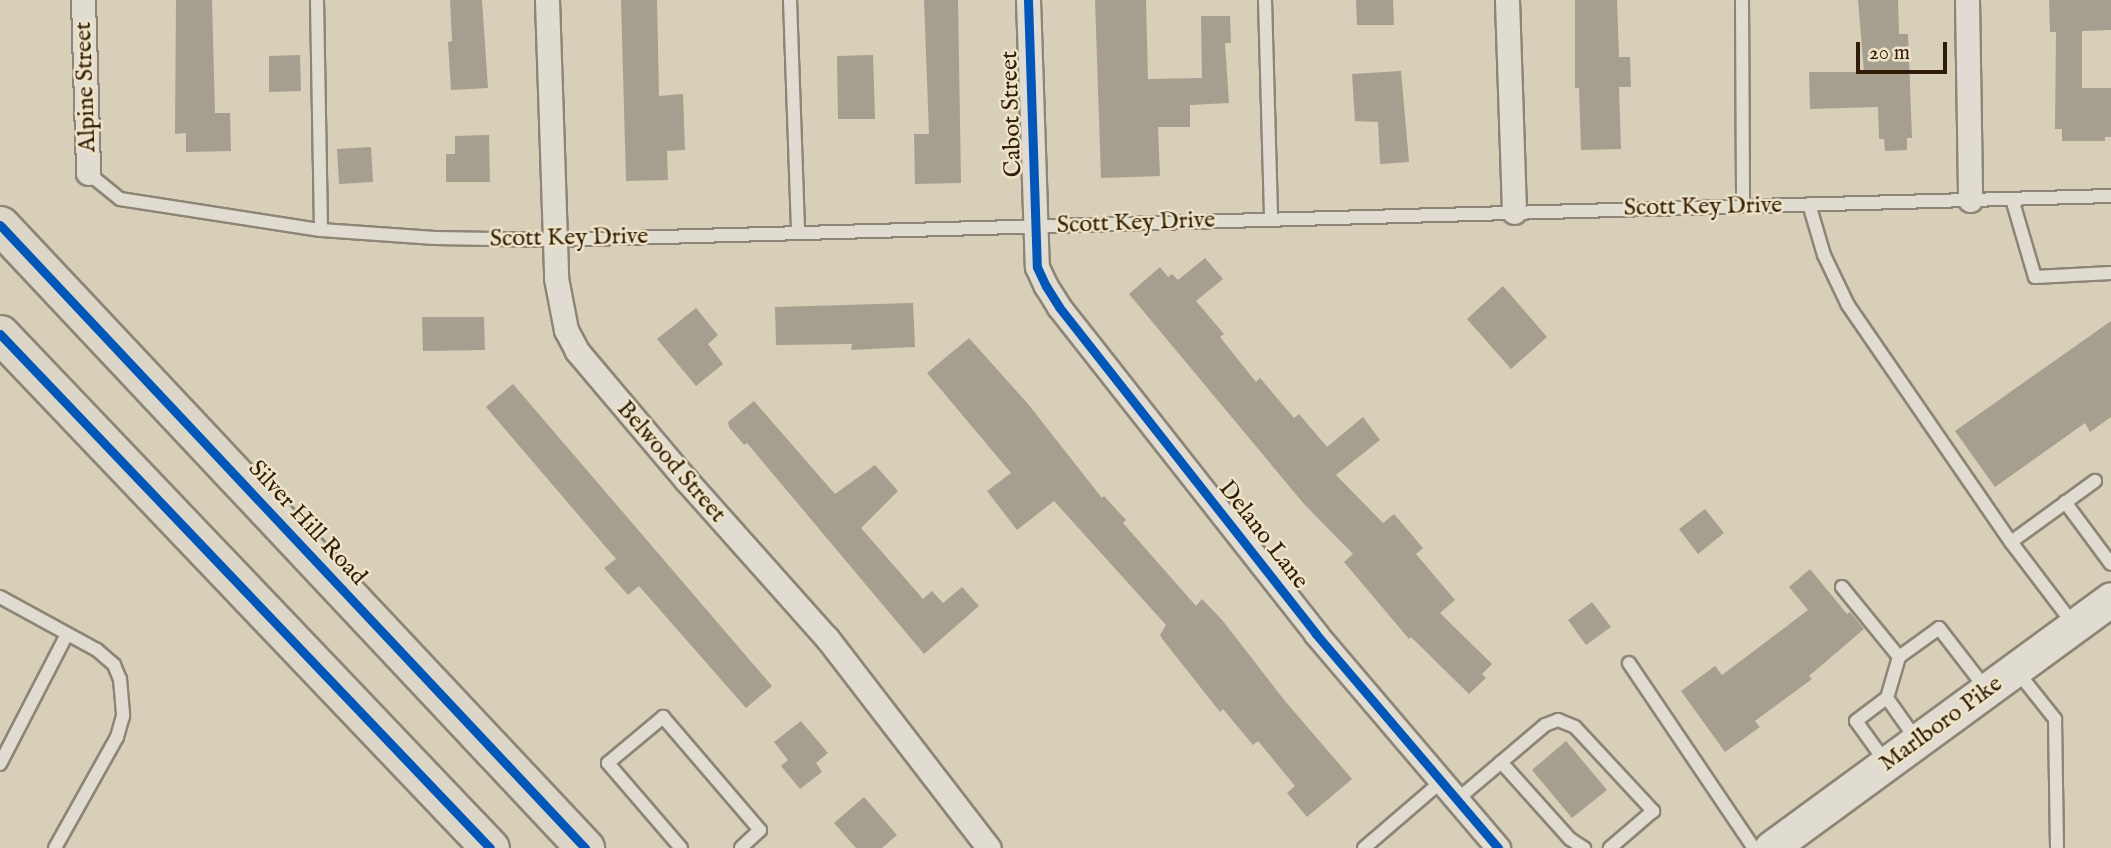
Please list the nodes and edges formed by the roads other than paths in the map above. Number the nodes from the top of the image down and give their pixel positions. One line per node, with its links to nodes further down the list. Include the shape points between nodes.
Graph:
1 (83, 0): 10 (street, Alpine Street)
2 (317, 0): 20 (lane)
3 (547, 0): 22 (street, Belwood Street)
4 (790, 0): 21 (lane)
5 (1028, 0): 19 (street, Cabot Street)
6 (1265, 0): 17 (lane)
7 (1507, 0): 16 (street)
8 (1742, 0): 15 (lane)
9 (1967, 0): 13 (street)
10 (88, 173): 20 (lane, Scott Key Drive, via 120,199)
11 (2111, 196): 12 (lane, Scott Key Drive)
12 (2012, 199): 13 (lane, Scott Key Drive); 23 (lane, via 2035,276)
13 (1969, 200): 14 (lane, Scott Key Drive)
14 (1809, 204): 15 (lane, Scott Key Drive); 27 (lane, via 1824,255 1849,305)
15 (1743, 206): 16 (lane, Scott Key Drive)
16 (1514, 212): 17 (lane, Scott Key Drive)
17 (1271, 219): 19 (lane, Scott Key Drive)
18 (0, 225): 49 (main road, Silver Hill Road)
19 (1035, 226): 21 (lane, Scott Key Drive); 43 (street, Delano Lane, via 1037,267 1059,307 1316,634)
20 (321, 230): 22 (lane, Scott Key Drive)
21 (798, 233): 22 (lane, Scott Key Drive)
22 (555, 240): 52 (street, Belwood Street, via 560,306 577,351 827,638)
23 (2111, 273)
24 (0, 334): 48 (main road)
25 (2095, 481): 26 (lane)
26 (2065, 502): 27 (lane); 28 (lane)
27 (2011, 542): 32 (lane)
28 (2111, 564)
29 (1842, 587): 34 (lane)
30 (2111, 599): 32 (main road, Marlboro Pike)
31 (1, 601): 33 (lane)
32 (2075, 626): 36 (main road, Marlboro Pike)
33 (67, 634): 41 (lane); 47 (lane, via 114,665 123,716 117,737)
34 (1899, 657): 37 (lane, via 1939,628); 38 (lane)
35 (1629, 663): 57 (lane)
36 (2016, 669): 37 (main road, Marlboro Pike); 59 (lane, via 2055,719)
37 (1987, 690): 39 (main road, Marlboro Pike)
38 (1887, 698): 39 (lane); 42 (lane, via 1856,721)
39 (1917, 741): 42 (main road, Marlboro Pike)
40 (1501, 762): 44 (lane); 45 (lane, via 1545,725 1558,720 1575,727 1653,811); 54 (lane, via 1570,839)
41 (0, 764)
42 (1887, 764): 58 (main road, Marlboro Pike)
43 (1443, 780): 44 (street, Delano Lane); 46 (lane)
44 (1459, 798): 53 (street, Delano Lane)
45 (1624, 838): 55 (lane); 56 (lane)
46 (1371, 846)
47 (55, 848)
48 (490, 848)
49 (585, 848)
50 (681, 848): 51 (lane, via 608,763 663,718 761,830)
51 (741, 848)
52 (989, 848)
53 (1498, 848)
54 (1584, 848)
55 (1610, 848)
56 (1633, 848)
57 (1754, 848)
58 (1771, 848)
59 (2057, 848)

